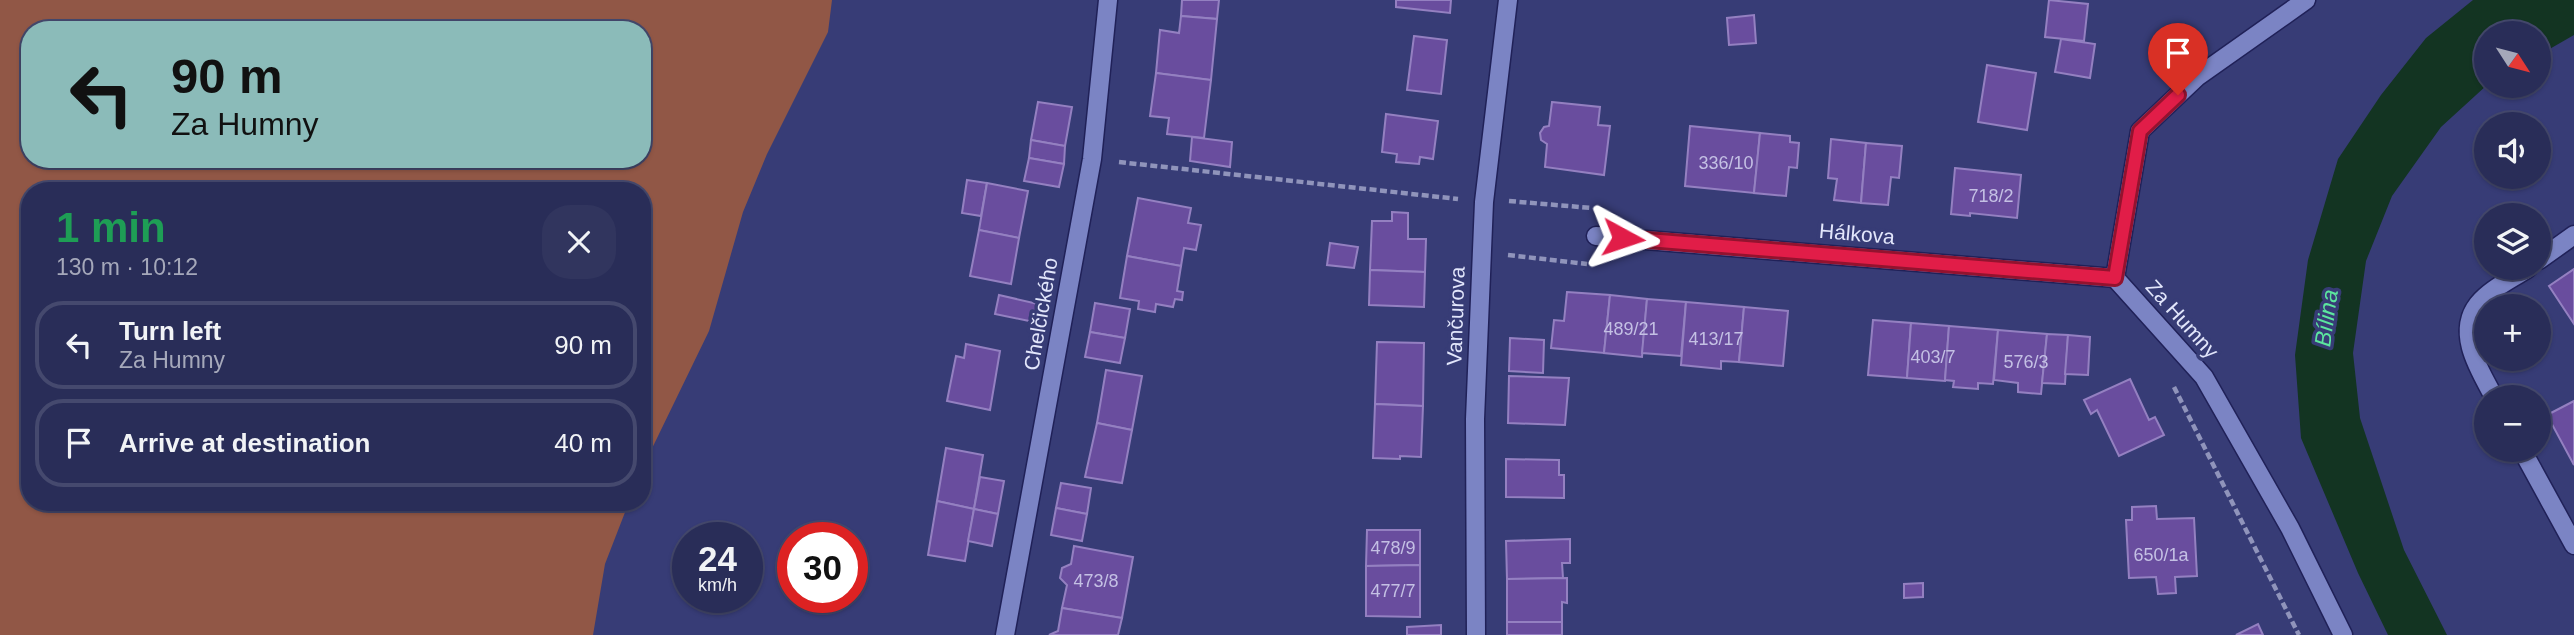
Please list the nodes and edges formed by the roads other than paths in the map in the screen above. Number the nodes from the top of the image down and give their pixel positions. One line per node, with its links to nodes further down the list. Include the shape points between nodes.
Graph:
1 (1108, 0): 12 (street, Chelčického, via 1092,159)
2 (1508, 0): 13 (street, Vančurova, via 1484,202 1475,419)
3 (2306, 0): 7 (street, Za Humny, via 2197,77 2140,131)
4 (2574, 235): 6 (street)
5 (1596, 236): 7 (street, Hálkova)
6 (2551, 251)
7 (2115, 278): 14 (street, Za Humny, via 2204,377 2290,528)
8 (2511, 280): 9 (street, via 2477,305 2469,326 2470,349)
9 (2488, 385)
10 (2529, 462): 11 (street)
11 (2574, 545)
12 (1005, 635)
13 (1476, 635)
14 (2343, 635)

